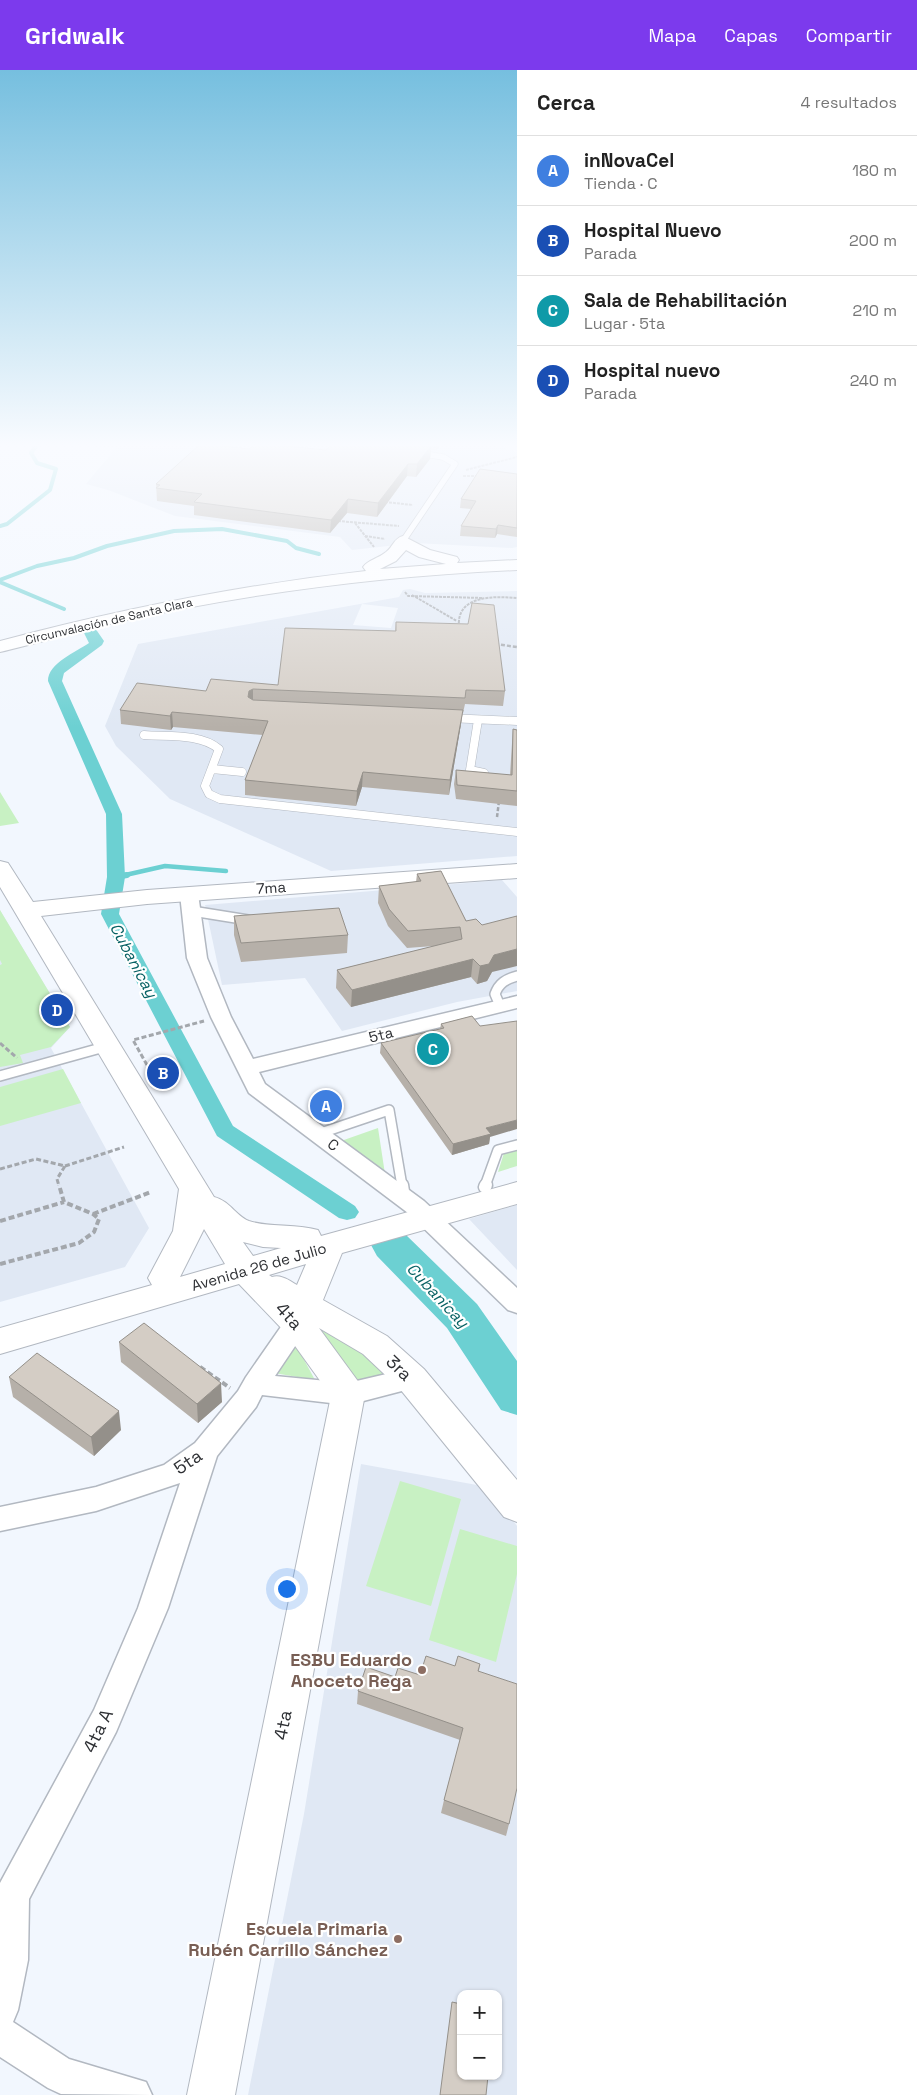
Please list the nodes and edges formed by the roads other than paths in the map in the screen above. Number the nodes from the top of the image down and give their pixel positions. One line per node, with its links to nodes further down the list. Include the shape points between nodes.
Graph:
1 (405, 540): 6 (main road, via 390,559)
2 (411, 540): 4 (main road, via 425,554)
3 (517, 557): 4 (main road, Circunvalación de Santa Clara)
4 (451, 560): 6 (main road, Circunvalación de Santa Clara)
5 (517, 565): 8 (main road, Circunvalación de Santa Clara, via 376,575 255,591 136,613)
6 (371, 567): 7 (main road, Circunvalación de Santa Clara, via 239,584 105,610)
7 (0, 637)
8 (0, 647)
9 (440, 718): 10 (lane)
10 (478, 720): 11 (lane); 15 (lane, via 470,770)
11 (517, 722)
12 (144, 736): 13 (lane, via 216,744 219,749)
13 (212, 769): 14 (lane); 16 (lane, via 205,786 208,794 220,799)
14 (242, 772)
15 (490, 774)
16 (517, 832)
17 (0, 868): 20 (main road)
18 (517, 871): 19 (main road, 7ma)
19 (191, 903): 20 (main road, 7ma, via 147,897); 21 (lane); 25 (street, C, via 196,958)
20 (26, 910): 24 (main road)
21 (255, 921)
22 (517, 976): 23 (lane, via 496,987 494,994)
23 (508, 1004): 25 (street, 5ta, via 472,1018)
24 (108, 1046): 26 (lane); 31 (main road)
25 (246, 1068): 27 (street, C, via 257,1088)
26 (0, 1076)
27 (318, 1134): 33 (street, C); 33 (lane, via 389,1110)
28 (517, 1144): 30 (lane, via 498,1150)
29 (517, 1179): 30 (main road, Avenida 26 de Julio)
30 (484, 1187): 33 (main road, Avenida 26 de Julio)
31 (194, 1189): 34 (main road, via 235,1228 263,1236); 35 (main road, 4ta); 36 (main road, via 188,1231)
32 (517, 1193): 33 (main road, Avenida 26 de Julio)
33 (409, 1212): 34 (main road, Avenida 26 de Julio); 37 (street, C)
34 (332, 1238): 35 (main road, Avenida 26 de Julio); 38 (main road)
35 (242, 1264): 36 (main road, Avenida 26 de Julio); 38 (main road, 4ta); 40 (main road, Avenida 26 de Julio)
36 (164, 1278): 39 (main road, Avenida 26 de Julio)
37 (517, 1303)
38 (301, 1314): 41 (main road, 3ra, via 375,1345); 42 (street, 5ta); 43 (main road, 4ta)
39 (0, 1323)
40 (0, 1341)
41 (412, 1379): 43 (street); 45 (main road, 3ra)
42 (251, 1391): 43 (street); 44 (street, 5ta)
43 (348, 1394): 50 (main road, 4ta)
44 (205, 1452): 46 (street, 5ta, via 173,1474 96,1499); 47 (street, 4ta A, via 153,1608 108,1712 12,1896 10,1960)
45 (517, 1506)
46 (0, 1519)
47 (0, 2010)
48 (0, 2035): 49 (street, via 61,2076)
49 (133, 2095)
50 (211, 2095)

